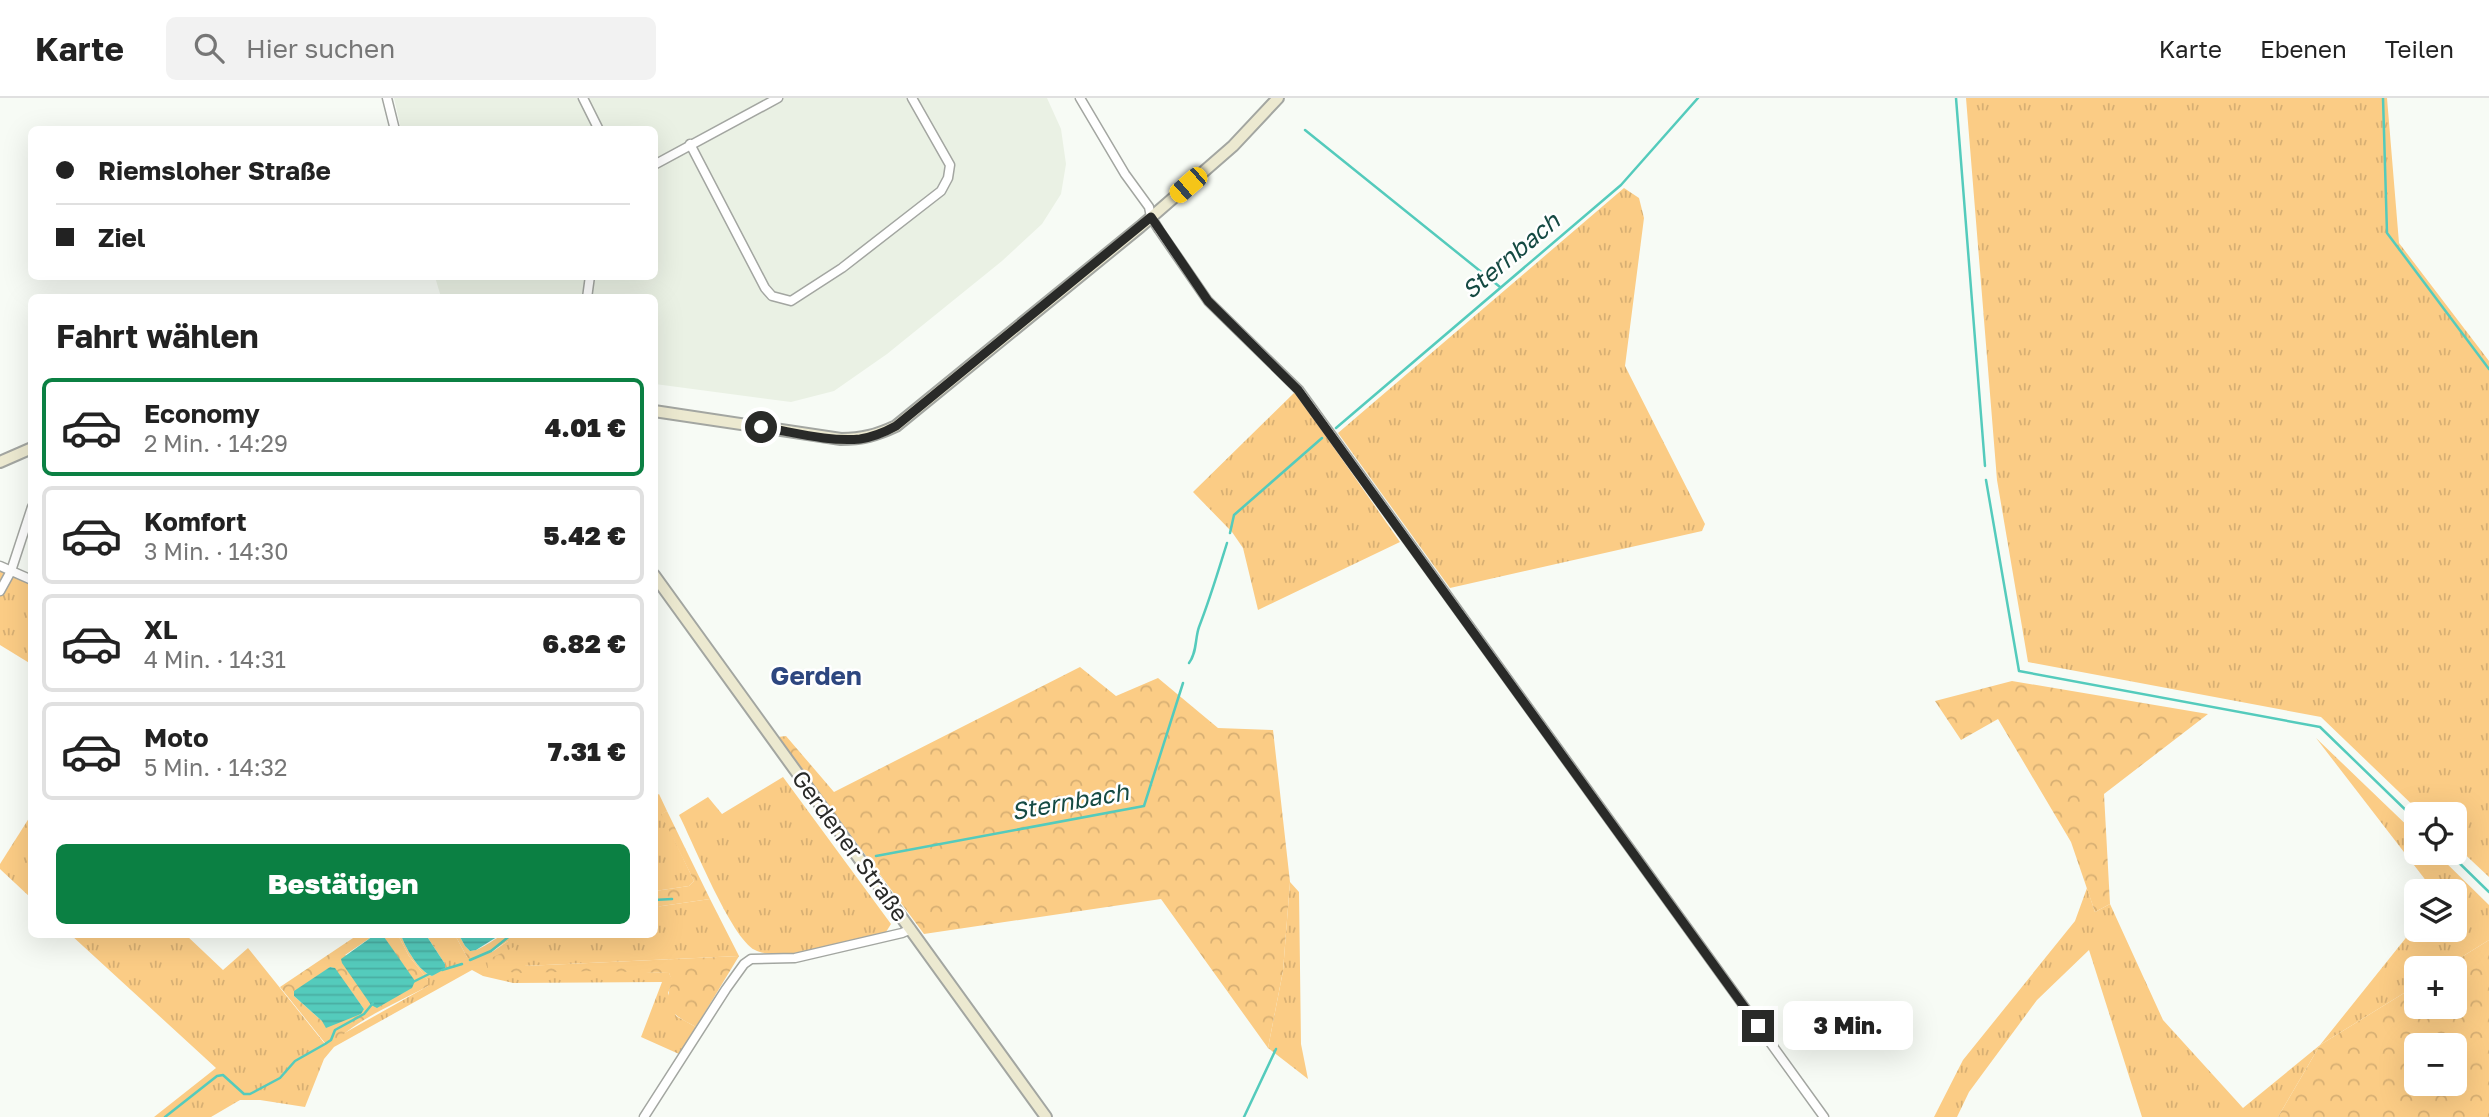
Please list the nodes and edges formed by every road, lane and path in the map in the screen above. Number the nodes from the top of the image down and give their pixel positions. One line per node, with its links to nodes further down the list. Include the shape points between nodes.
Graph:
1 (387, 98): 7 (street)
2 (583, 98): 8 (street)
3 (778, 98): 9 (street)
4 (912, 98): 9 (street, via 950,165 941,191 842,268 791,301 772,296 765,288)
5 (1080, 98): 11 (street)
6 (1278, 98): 11 (main road, via 1233,146)
7 (394, 126)
8 (597, 126)
9 (690, 145): 10 (street)
10 (658, 163)
11 (1151, 217): 12 (main road, via 913,414 877,435 841,439); 24 (street, via 1208,301 1298,390)
12 (658, 412)
13 (28, 450): 14 (main road)
14 (0, 462)
15 (28, 519): 17 (street)
16 (0, 566): 17 (street)
17 (11, 571): 18 (street); 20 (street)
18 (28, 578)
19 (658, 581): 21 (main road, Gerdener Straße)
20 (0, 591)
21 (911, 929): 22 (street, via 795,958 751,959 726,989); 23 (main road, Gerdener Straße)
22 (644, 1117)
23 (1046, 1117)
24 (1824, 1117)

